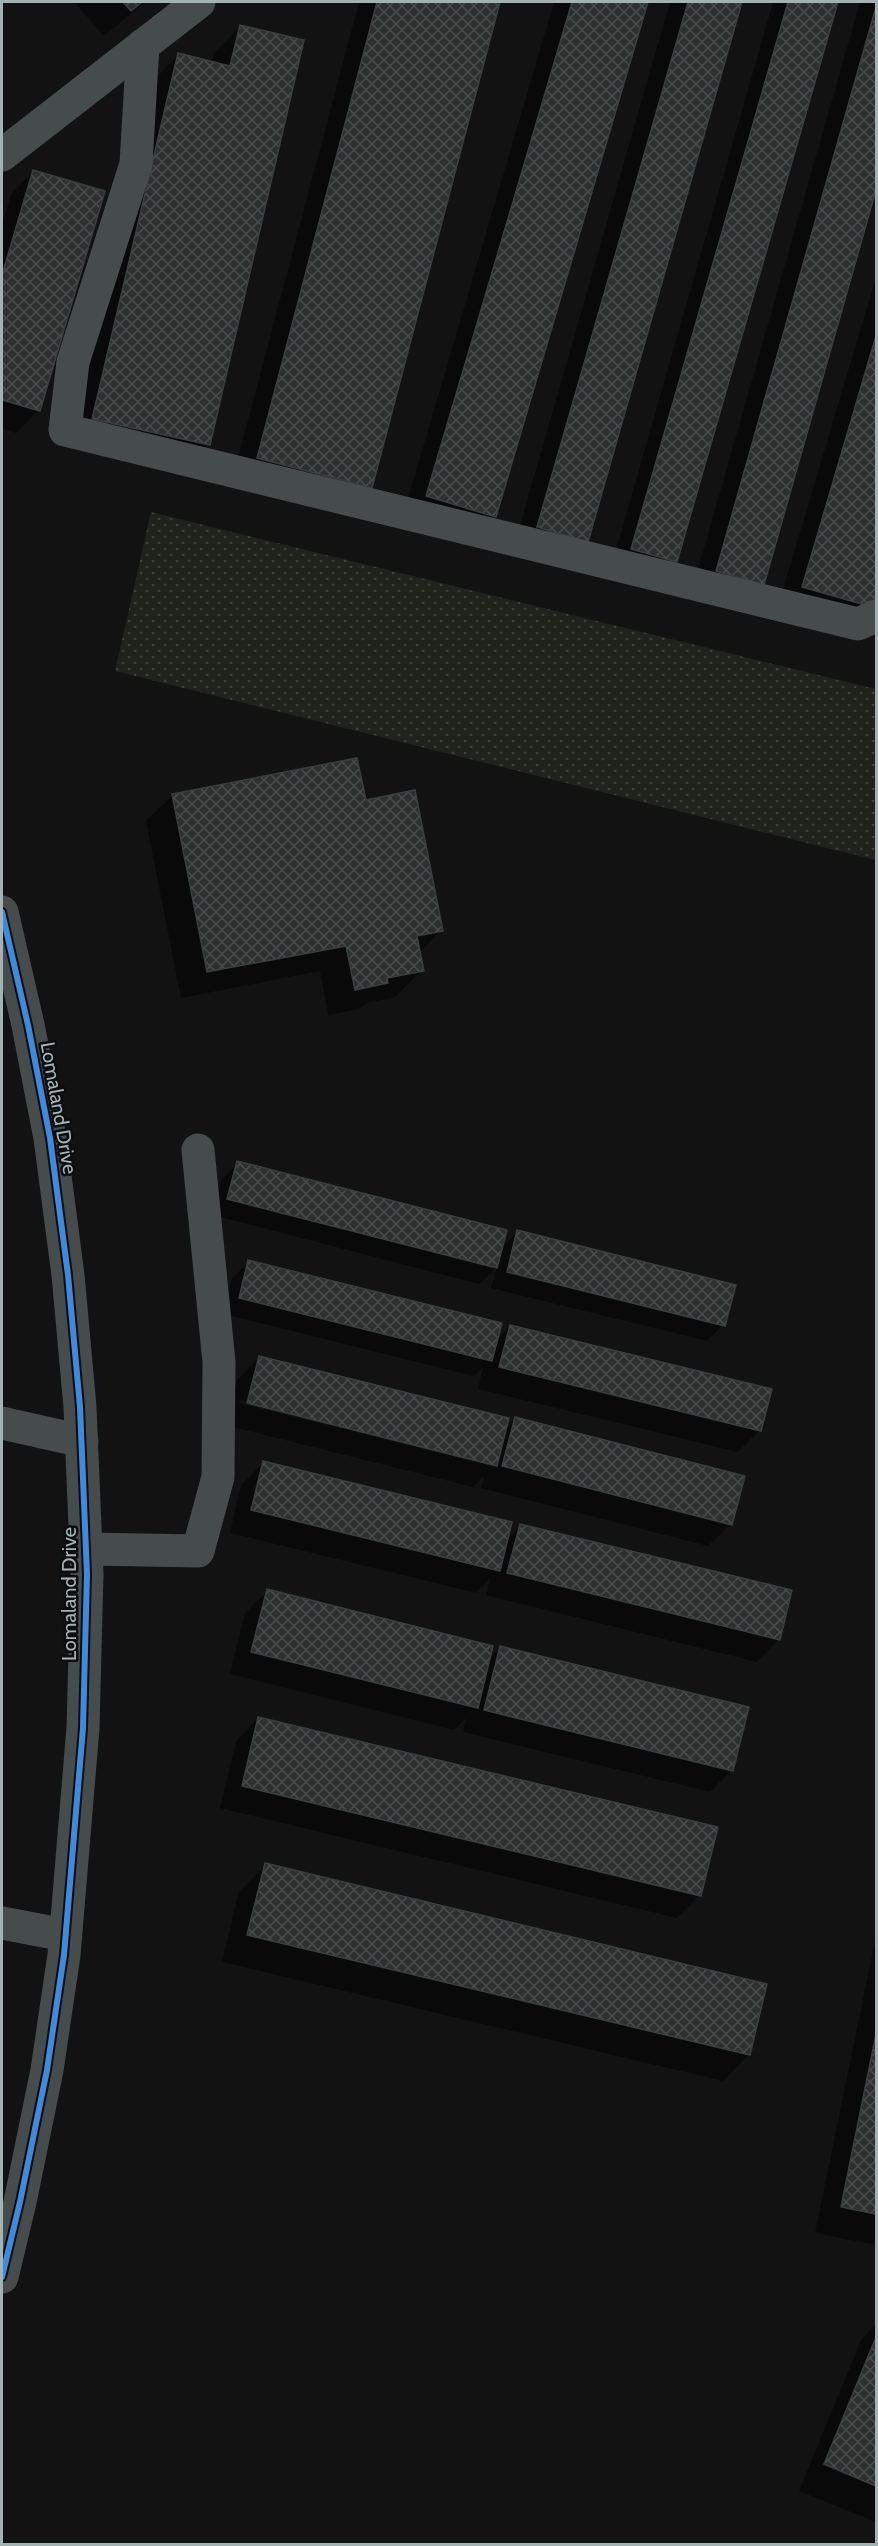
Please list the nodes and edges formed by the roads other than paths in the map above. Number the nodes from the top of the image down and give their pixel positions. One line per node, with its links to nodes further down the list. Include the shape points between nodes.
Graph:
1 (199, 2): 2 (street)
2 (143, 45): 3 (street); 4 (street, via 136,164 73,362 65,430 858,624)
3 (2, 155)
4 (876, 616)
5 (2, 912): 8 (street, Lomaland Drive, via 50,1138 68,1275)
6 (198, 1150): 9 (street, via 219,1373 218,1477 198,1551)
7 (2, 1423): 8 (street)
8 (82, 1442): 9 (street, Lomaland Drive)
9 (87, 1549): 11 (street, Lomaland Drive, via 83,1728)
10 (2, 1923): 11 (street)
11 (65, 1935): 12 (street, Lomaland Drive, via 47,2070)
12 (2, 2277)

